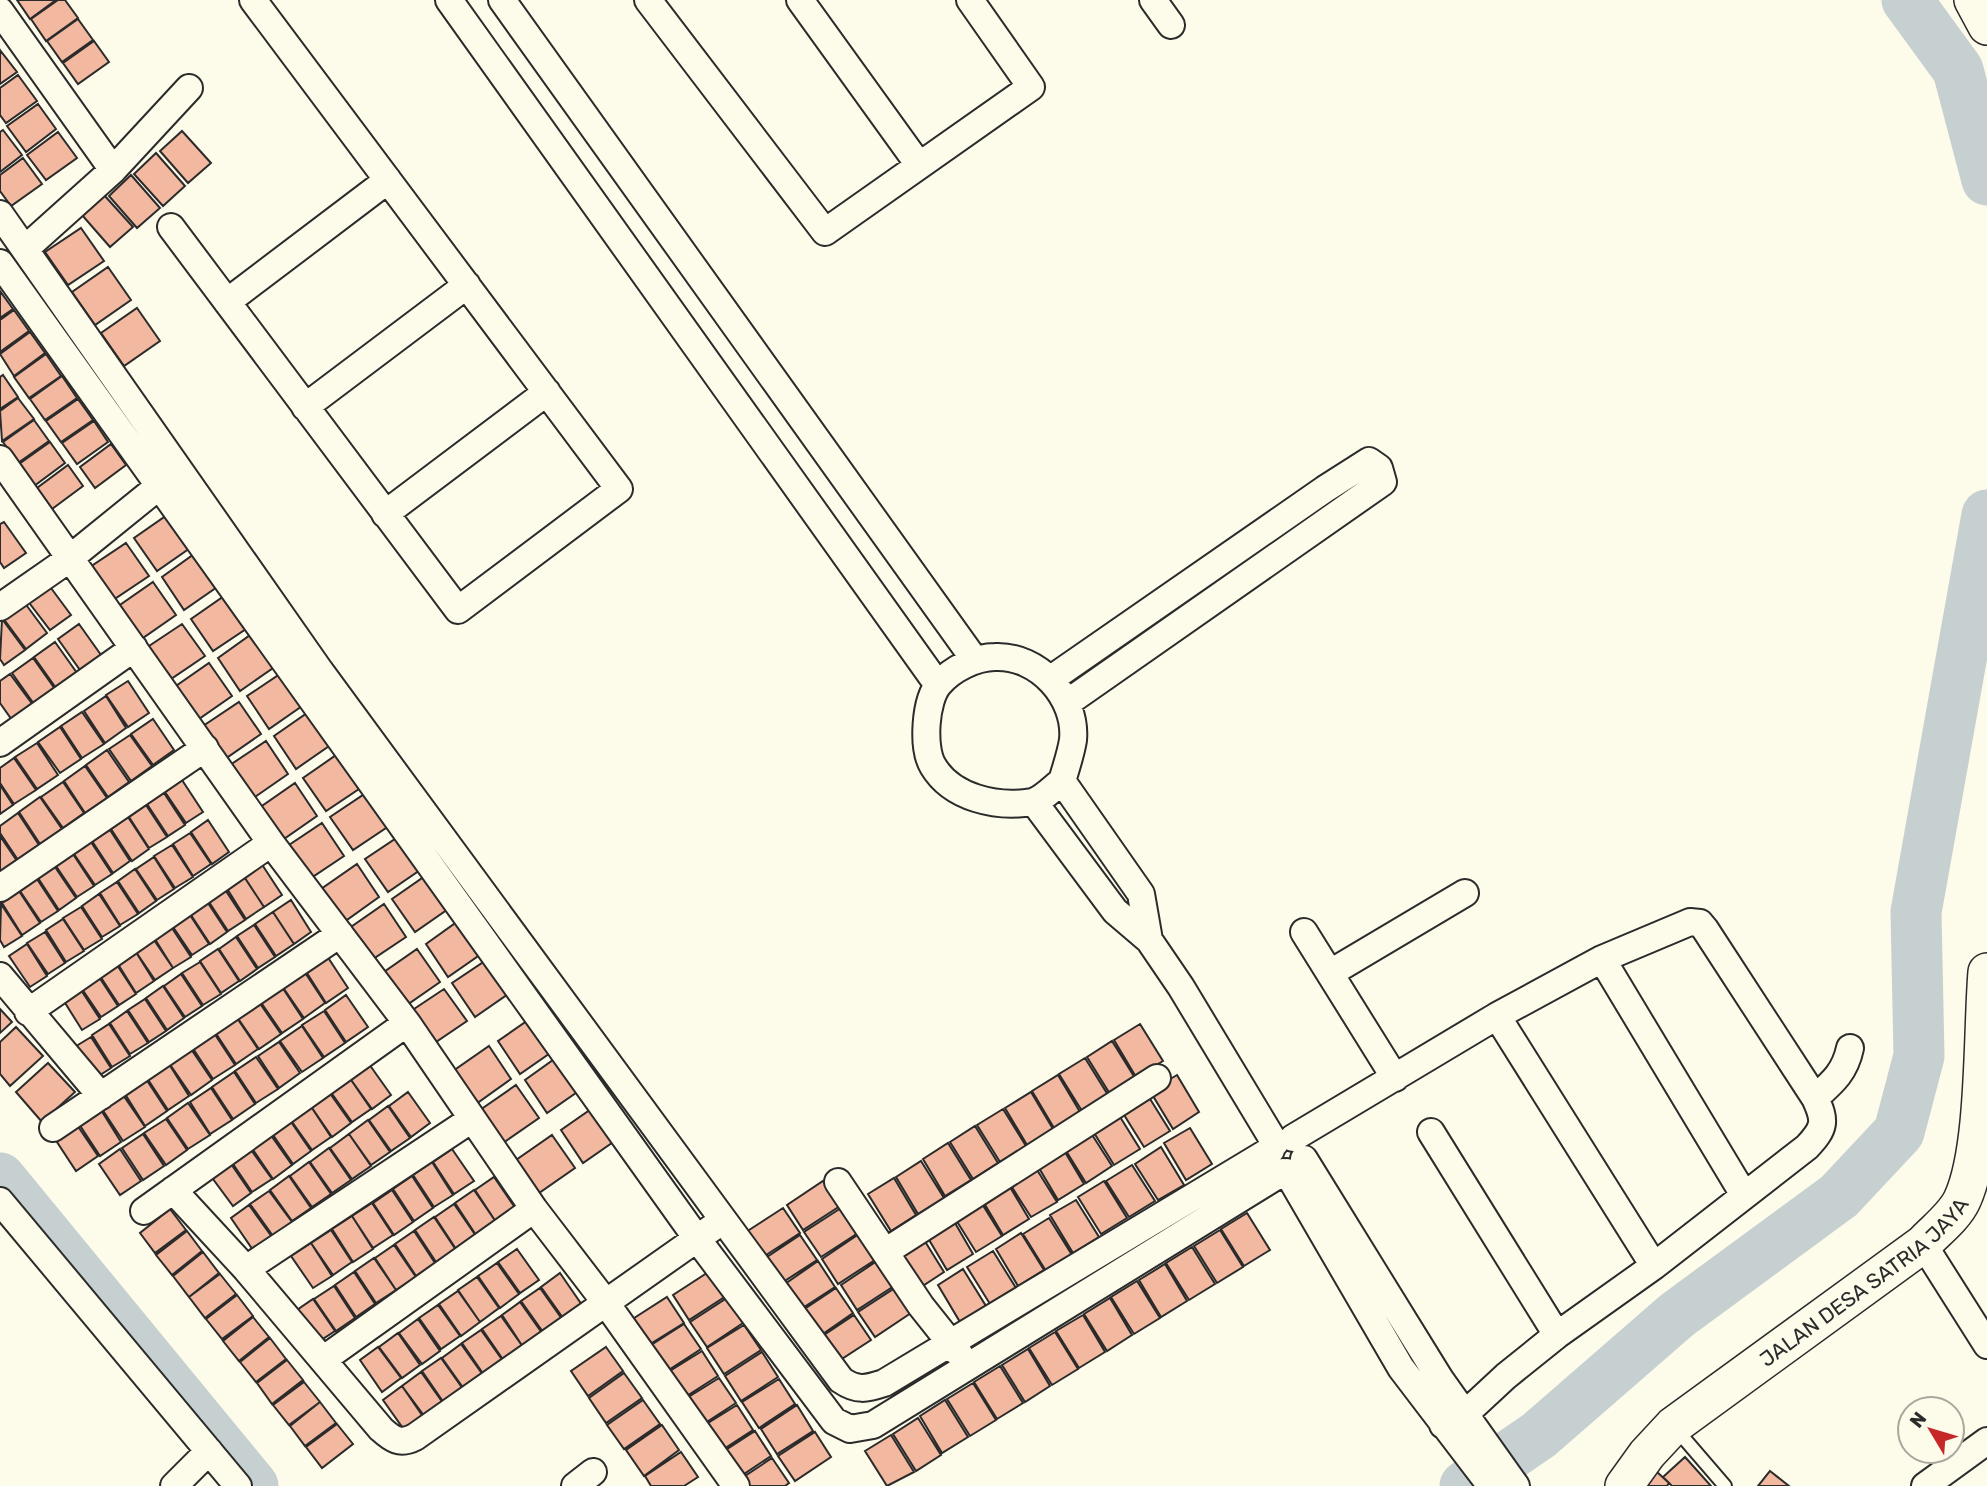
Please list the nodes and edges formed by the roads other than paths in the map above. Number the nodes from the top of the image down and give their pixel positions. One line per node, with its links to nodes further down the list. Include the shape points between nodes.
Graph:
1 (253, 0): 15 (street)
2 (449, 0): 32 (street)
3 (502, 0): 30 (street)
4 (648, 0): 13 (street, via 825,232)
5 (800, 0): 13 (street)
6 (970, 0): 13 (street, via 1031,87)
7 (1153, 0): 10 (street)
8 (1973, 0): 11 (street)
9 (0, 11): 14 (street)
10 (1171, 24)
11 (1987, 26)
12 (189, 88): 14 (street)
13 (919, 166)
14 (113, 170): 18 (street)
15 (388, 180): 20 (street); 21 (street)
16 (0, 214): 18 (street)
17 (171, 227): 21 (street)
18 (25, 249): 25 (street)
19 (0, 263): 25 (street)
20 (467, 285): 22 (street); 23 (street)
21 (227, 302): 23 (street)
22 (547, 392): 26 (street); 26 (street, via 619,489 598,505 458,610)
23 (305, 407): 26 (street)
24 (0, 459): 27 (street)
25 (170, 477): 27 (street); 39 (street)
26 (385, 514)
27 (69, 559): 28 (street); 29 (street)
28 (0, 607)
29 (134, 648): 34 (street); 35 (street)
30 (974, 659): 31 (street, via 997,656 1022,661); 32 (street)
31 (1051, 679): 33 (street); 33 (street, via 1347,475 1369,461 1379,468 1382,482)
32 (938, 685): 37 (street, via 924,730 932,765 954,789 988,802)
33 (1067, 703): 36 (street, via 1073,738)
34 (0, 743)
35 (205, 748): 38 (street); 40 (street)
36 (1062, 781): 37 (street); 44 (street, via 1141,894)
37 (1034, 802): 44 (street, via 1115,911)
38 (271, 843): 43 (street); 49 (street)
39 (460, 883): 67 (street); 68 (street)
40 (0, 888)
41 (1465, 893): 46 (street)
42 (1304, 932): 46 (street)
43 (340, 934): 51 (street); 55 (street)
44 (1149, 940): 60 (street)
45 (1602, 959): 50 (street); 56 (street, via 1690,922 1700,923); 63 (street)
46 (1332, 972): 54 (street)
47 (1987, 972): 69 (street, JALAN DESA SATRIA JAYA, via 1978,1112 1967,1184 1955,1211)
48 (0, 976): 49 (street)
49 (29, 1012): 55 (street)
50 (1497, 1016): 54 (street); 71 (street)
51 (407, 1023): 57 (street); 62 (street)
52 (1850, 1048): 56 (street, via 1841,1074)
53 (1157, 1078): 70 (street)
54 (1395, 1078): 60 (street)
55 (101, 1096): 58 (street)
56 (1815, 1098): 63 (street, via 1824,1118 1821,1132)
57 (472, 1119): 65 (street); 72 (street)
58 (53, 1129)
59 (1431, 1132): 74 (street)
60 (1285, 1156): 75 (street); 78 (street); 82 (street)
61 (838, 1182): 70 (street)
62 (173, 1190): 66 (street); 72 (street)
63 (1744, 1195): 71 (street)
64 (0, 1201): 84 (street)
65 (534, 1209): 73 (street); 77 (street)
66 (144, 1211)
67 (723, 1219): 68 (street); 79 (street, via 833,1373 852,1388)
68 (698, 1240): 73 (street); 80 (street, via 827,1416 850,1429)
69 (1923, 1244): 76 (street); 81 (street, JALAN DESA SATRIA JAYA)
70 (885, 1252): 75 (street)
71 (1654, 1266): 74 (street)
72 (246, 1269): 77 (street)
73 (606, 1303): 77 (street, via 409,1440 396,1440 381,1429); 87 (street)
74 (1557, 1335): 82 (street)
75 (951, 1343): 78 (street); 79 (street, via 884,1383)
76 (1987, 1345)
77 (324, 1359)
78 (969, 1366): 80 (street)
79 (862, 1389): 80 (street)
80 (873, 1424)
81 (1674, 1426): 89 (street, JALAN DESA SATRIA JAYA); 90 (lane)
82 (1460, 1429): 88 (street)
83 (1987, 1441): 91 (street)
84 (209, 1451): 85 (street); 86 (street)
85 (174, 1486)
86 (238, 1486)
87 (736, 1486)
88 (1508, 1486)
89 (1624, 1486)
90 (1725, 1486)
91 (1925, 1486)

